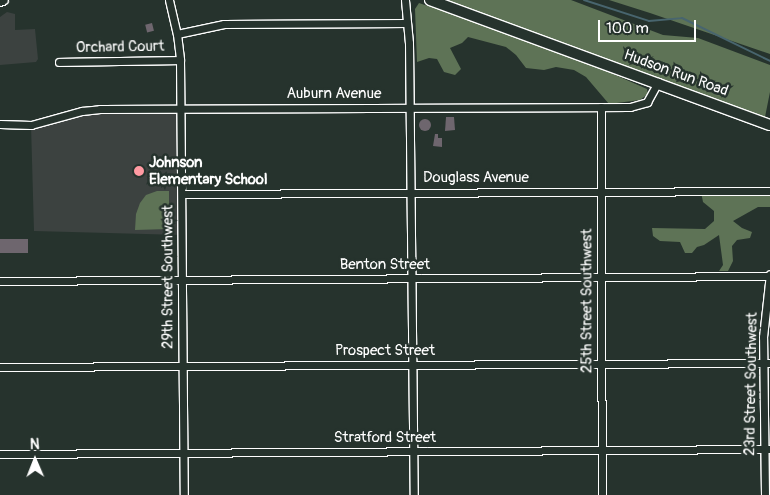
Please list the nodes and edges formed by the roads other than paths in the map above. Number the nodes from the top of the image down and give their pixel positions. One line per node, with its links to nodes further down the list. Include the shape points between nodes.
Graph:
1 (169, 0): 5 (street, 29th Street Southwest)
2 (405, 0): 4 (street)
3 (430, 0): 8 (main road, Hudson Run Road)
4 (407, 23): 5 (street, via 224,24); 10 (street)
5 (177, 34): 6 (street, 29th Street Southwest)
6 (180, 60): 7 (street, Orchard Court); 11 (street, 29th Street Southwest)
7 (59, 62)
8 (658, 82): 9 (street, Auburn Avenue, via 650,99 642,105); 13 (main road, Hudson Run Road)
9 (601, 107): 10 (street, Auburn Avenue); 14 (street, 25th Street Southwest)
10 (410, 108): 11 (street, Auburn Avenue); 16 (street)
11 (181, 109): 12 (street, Auburn Avenue, via 88,110 31,125); 17 (street, 29th Street Southwest)
12 (0, 124)
13 (770, 125)
14 (600, 191): 15 (street, Douglass Avenue); 16 (street, Douglass Avenue); 19 (street, 25th Street Southwest)
15 (770, 191)
16 (412, 192): 17 (street, Douglass Avenue); 20 (street)
17 (182, 194): 21 (street, 29th Street Southwest)
18 (770, 275): 19 (street, Benton Street); 23 (street, 23rd Street Southwest, via 764,319)
19 (601, 278): 20 (street, Benton Street); 24 (street, 25th Street Southwest)
20 (413, 279): 21 (street, Benton Street); 25 (street)
21 (182, 280): 22 (street, Benton Street); 26 (street, 29th Street Southwest)
22 (0, 281)
23 (767, 363): 24 (street, Prospect Street); 28 (street, 23rd Street Southwest)
24 (601, 364): 25 (street, Prospect Street); 29 (street, 25th Street Southwest)
25 (414, 365): 26 (street, Prospect Street); 30 (street)
26 (183, 366): 27 (street, Prospect Street); 31 (street, 29th Street Southwest)
27 (0, 368)
28 (767, 449): 29 (street, Stratford Street); 36 (street, 23rd Street Southwest)
29 (602, 450): 30 (street, Stratford Street); 35 (street, 25th Street Southwest)
30 (414, 451): 31 (street, Stratford Street); 34 (street)
31 (183, 453): 32 (street, Stratford Street); 33 (street, 29th Street Southwest)
32 (0, 454)
33 (184, 495)
34 (414, 495)
35 (602, 495)
36 (765, 495)

